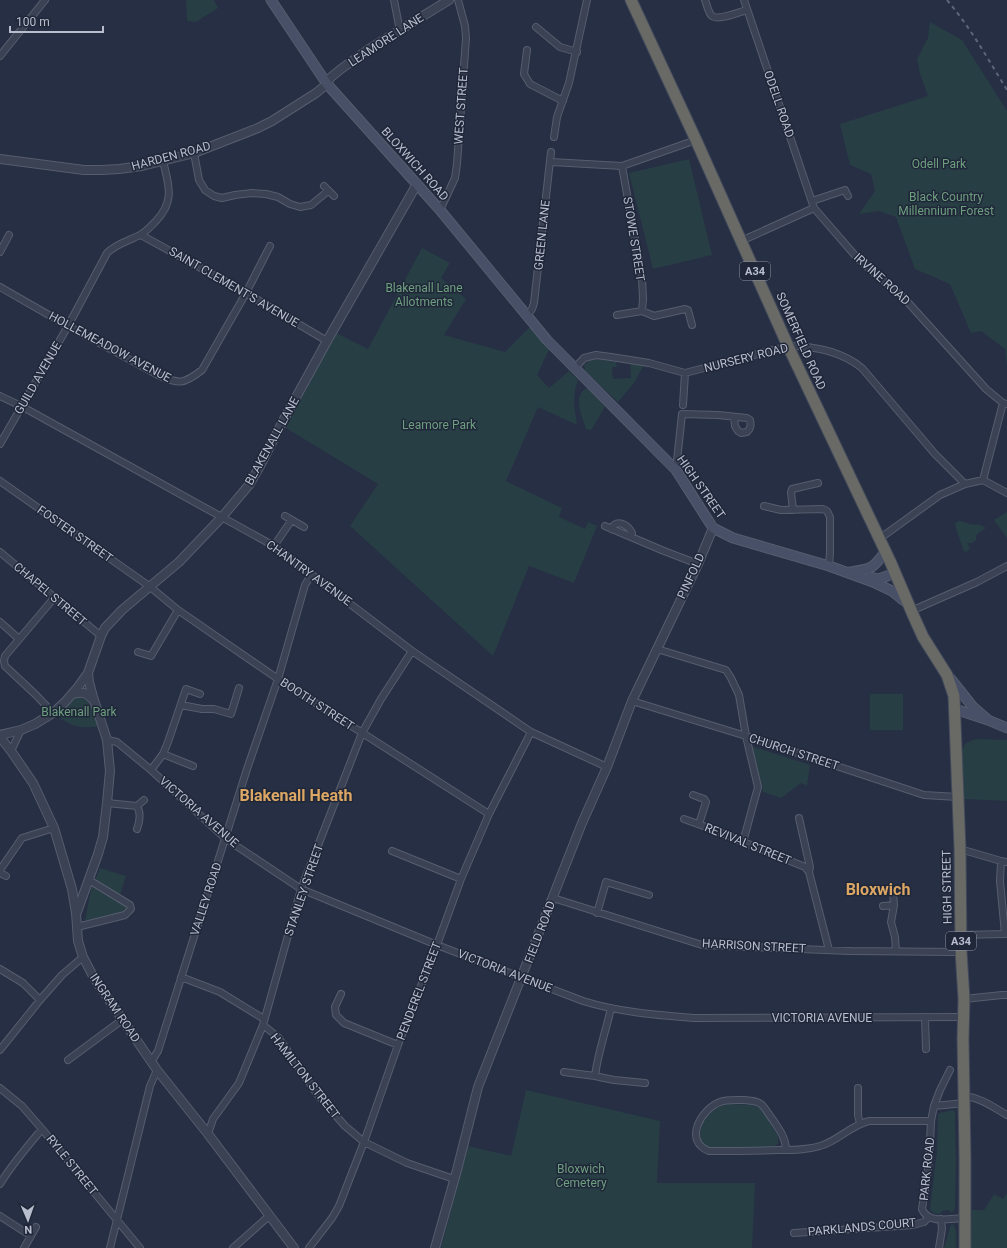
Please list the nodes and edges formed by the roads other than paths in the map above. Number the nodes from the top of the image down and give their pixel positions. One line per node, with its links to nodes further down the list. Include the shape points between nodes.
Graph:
1 (45, 0): 15 (street)
2 (271, 0): 16 (main road, BLOXWICH ROAD)
3 (394, 0): 12 (street)
4 (449, 0): 12 (street, LEAMORE LANE)
5 (458, 0): 31 (street, WEST STREET, via 466,38 457,164 455,178)
6 (587, 0): 14 (street)
7 (630, 0): 19 (highway, SOMERFIELD ROAD / A34)
8 (705, 0): 10 (street, via 713,17)
9 (744, 0): 10 (street, ODELL ROAD)
10 (747, 10): 29 (street, ODELL ROAD)
11 (536, 27): 14 (street, via 560,47)
12 (400, 31): 16 (street, LEAMORE LANE, via 341,69)
13 (526, 50): 17 (street, via 524,74 530,84)
14 (577, 52): 17 (street)
15 (0, 56)
16 (327, 84): 21 (street, HARDEN ROAD, via 272,121); 26 (main road, BLOXWICH ROAD)
17 (563, 101): 18 (street)
18 (554, 137)
19 (696, 140): 25 (street); 34 (highway, SOMERFIELD ROAD / A34)
20 (552, 152): 24 (street, GREEN LANE)
21 (194, 153): 23 (street, HARDEN ROAD); 28 (street, via 200,180 205,190 214,196 222,198 241,194 266,194 300,207 311,205 326,189)
22 (0, 159): 23 (street, HARDEN ROAD, via 84,170 119,169)
23 (163, 161): 32 (street, GUILD AVENUE, via 168,184 168,203 151,227)
24 (550, 162): 25 (street); 41 (street, GREEN LANE, via 534,303)
25 (622, 166): 39 (street, STOWE STREET, via 642,278)
26 (417, 184): 31 (main road, BLOXWICH ROAD); 45 (street, BLAKENALL LANE)
27 (844, 184): 29 (street, via 847,193)
28 (334, 196)
29 (812, 201): 30 (street, ODELL ROAD)
30 (814, 208): 34 (street); 50 (street, IRVINE ROAD, via 859,260 904,298 986,389)
31 (440, 210): 41 (main road, BLOXWICH ROAD)
32 (140, 235): 38 (street, SAINT CLEMENT'S AVENUE); 43 (street, GUILD AVENUE, via 121,243 107,253)
33 (9, 236): 36 (street)
34 (741, 241): 46 (highway, SOMERFIELD ROAD / A34)
35 (270, 246): 38 (street, HOLLEMEADOW AVENUE)
36 (0, 252)
37 (0, 287): 43 (street, HOLLEMEADOW AVENUE)
38 (246, 293): 43 (street, HOLLEMEADOW AVENUE, via 202,370 180,382 158,375); 45 (street, SAINT CLEMENT'S AVENUE)
39 (642, 311): 40 (street); 42 (street, via 654,316 685,309 688,310)
40 (617, 315)
41 (527, 316): 44 (main road, BLOXWICH ROAD)
42 (692, 325)
43 (68, 326): 52 (street, GUILD AVENUE)
44 (547, 340): 47 (main road, HIGH STREET)
45 (327, 341): 64 (street, BLAKENALL LANE, via 249,485)
46 (788, 346): 48 (street, NURSERY ROAD); 59 (street, NURSERY ROAD, via 825,350 855,362 935,454); 69 (highway, SOMERFIELD ROAD / A34)
47 (575, 368): 48 (street, via 584,358 596,356 649,363); 55 (main road, HIGH STREET)
48 (685, 373): 51 (street)
49 (0, 396): 52 (street, CHANTRY AVENUE)
50 (1005, 403): 56 (street)
51 (683, 405)
52 (21, 406): 54 (street, GUILD AVENUE); 64 (street, CHANTRY AVENUE)
53 (734, 417): 55 (street, via 682,414)
54 (0, 444)
55 (676, 470): 67 (main road, HIGH STREET)
56 (983, 480): 59 (street); 60 (street)
57 (0, 481): 79 (street, FOSTER STREET)
58 (818, 483): 62 (street, via 792,490)
59 (965, 484): 69 (street, via 940,495)
60 (1007, 493)
61 (764, 506): 62 (street, via 777,510)
62 (793, 510): 74 (street, via 823,509 829,514)
63 (284, 516): 65 (street)
64 (222, 517): 70 (street, CHANTRY AVENUE); 79 (street, BLAKENALL LANE, via 179,562)
65 (291, 520): 66 (street); 70 (street)
66 (304, 527)
67 (713, 528): 73 (street, PINFOLD); 74 (main road, HIGH STREET, via 733,538)
68 (631, 537): 68 (street, via 608,527 624,524 632,533); 73 (street)
69 (879, 539): 72 (highway, SOMERFIELD ROAD / A34)
70 (274, 546): 78 (street, CHANTRY AVENUE)
71 (0, 552): 80 (street, CHAPEL STREET)
72 (885, 552): 76 (main road, via 876,564); 77 (highway, SOMERFIELD ROAD / A34)
73 (698, 564): 84 (street, PINFOLD)
74 (829, 566): 76 (main road, HIGH STREET)
75 (1007, 566): 81 (street, via 977,582)
76 (849, 573): 77 (main road, HIGH STREET, via 879,579); 81 (main road, HIGH STREET, via 892,591)
77 (894, 573): 81 (highway, SOMERFIELD ROAD / A34)
78 (311, 575): 88 (street, CHANTRY AVENUE); 92 (street, VALLEY ROAD, via 305,585)
79 (149, 586): 82 (street, BOOTH STREET); 85 (street, BLAKENALL LANE, via 122,610)
80 (54, 598): 85 (street, CHAPEL STREET); 86 (street)
81 (910, 608): 91 (highway, HIGH STREET / A34, via 923,637)
82 (178, 610): 89 (street, via 151,656); 92 (street, BOOTH STREET)
83 (0, 622): 86 (street)
84 (669, 625): 87 (street, FIELD ROAD)
85 (101, 636): 90 (street, BLAKENALL LANE)
86 (19, 638): 100 (street, via 5,656 5,666)
87 (657, 649): 96 (street, FIELD ROAD); 107 (street, via 726,670 739,695)
88 (412, 651): 104 (street, CHANTRY AVENUE); 105 (street, STANLEY STREET)
89 (138, 652)
90 (88, 673): 94 (street, BLAKENALL LANE); 97 (street)
91 (947, 675): 99 (highway, HIGH STREET / A34, via 954,696); 101 (main road, via 973,707)
92 (278, 679): 105 (street, BOOTH STREET); 125 (street, VALLEY ROAD)
93 (239, 688): 98 (street, via 231,714)
94 (73, 694): 97 (street, via 88,694); 100 (street, BLAKENALL LANE)
95 (200, 694): 98 (street, via 186,689)
96 (632, 701): 107 (street, CHURCH STREET); 112 (street, FIELD ROAD)
97 (96, 703): 108 (street)
98 (181, 705): 110 (street)
99 (955, 709): 101 (main road); 115 (highway, HIGH STREET / A34)
100 (53, 713): 103 (street, BLAKENALL LANE)
101 (988, 720): 102 (main road)
102 (1007, 728)
103 (21, 730): 106 (street, BLAKENALL LANE); 109 (street)
104 (531, 732): 112 (street, CHANTRY AVENUE); 119 (street, PENDEREL STREET)
105 (362, 733): 119 (street, BOOTH STREET); 135 (street, STANLEY STREET)
106 (0, 736): 109 (street, INGRAM ROAD)
107 (746, 736): 115 (street, CHURCH STREET, via 924,795); 126 (street, via 758,787)
108 (108, 740): 113 (street, VICTORIA AVENUE, via 117,742); 117 (street, via 110,771)
109 (11, 751): 123 (street, INGRAM ROAD, via 33,783)
110 (163, 754): 111 (street); 113 (street)
111 (193, 766)
112 (607, 766): 138 (street, FIELD ROAD)
113 (151, 770): 125 (street, VICTORIA AVENUE)
114 (693, 795): 122 (street, via 706,802)
115 (958, 797): 127 (highway, HIGH STREET / A34)
116 (144, 800): 118 (street)
117 (107, 803): 118 (street); 133 (street, via 98,854)
118 (137, 806): 124 (street, via 140,811)
119 (490, 814): 132 (street, PENDEREL STREET)
120 (798, 818): 131 (street, REVIVAL STREET)
121 (684, 820): 122 (street, REVIVAL STREET)
122 (698, 824): 126 (street, REVIVAL STREET)
123 (54, 828): 130 (street, via 22,838); 134 (street, INGRAM ROAD)
124 (137, 829)
125 (226, 839): 135 (street, VICTORIA AVENUE); 151 (street, VALLEY ROAD)
126 (743, 842): 131 (street, REVIVAL STREET, via 800,864)
127 (960, 849): 129 (street); 144 (highway, HIGH STREET / A34)
128 (392, 851): 132 (street)
129 (1004, 862): 144 (street, via 1000,881 1004,934)
130 (0, 870)
131 (809, 872): 146 (street, REVIVAL STREET)
132 (461, 879): 145 (street, PENDEREL STREET)
133 (88, 883): 134 (street); 141 (street); 143 (street, via 130,905 131,909 125,915)
134 (72, 889): 141 (street, INGRAM ROAD)
135 (301, 889): 145 (street, VICTORIA AVENUE); 161 (street, STANLEY STREET)
136 (893, 891): 139 (street)
137 (649, 895): 142 (street, via 606,882)
138 (553, 898): 142 (street, HARRISON STREET); 152 (street, FIELD ROAD)
139 (894, 905): 140 (street); 147 (street, via 891,922)
140 (883, 906)
141 (76, 913): 143 (street, INGRAM ROAD)
142 (597, 913): 146 (street, HARRISON STREET, via 702,945)
143 (77, 927): 149 (street, INGRAM ROAD)
144 (961, 936): 148 (highway, HIGH STREET / A34)
145 (437, 945): 152 (street, VICTORIA AVENUE); 162 (street, PENDEREL STREET)
146 (829, 950): 147 (street, HARRISON STREET)
147 (896, 951): 148 (street, HARRISON STREET)
148 (959, 951): 155 (highway, HIGH STREET / A34)
149 (83, 957): 156 (street, via 62,975); 160 (street, INGRAM ROAD)
150 (0, 969): 156 (street, via 23,983)
151 (181, 977): 161 (street, HAMILTON STREET, via 220,992); 166 (street, VALLEY ROAD, via 158,1051)
152 (522, 978): 157 (street, VICTORIA AVENUE, via 583,1001); 183 (street, FIELD ROAD, via 478,1088)
153 (340, 994): 162 (street, via 335,1007 336,1015 344,1023)
154 (1007, 995): 155 (street)
155 (964, 998): 159 (highway, HIGH STREET / A34)
156 (40, 1000): 164 (street)
157 (611, 1008): 158 (street, VICTORIA AVENUE, via 694,1018); 170 (street)
158 (925, 1017): 159 (street, VICTORIA AVENUE); 163 (street)
159 (964, 1017): 174 (highway, HIGH STREET / A34)
160 (122, 1020): 165 (street); 166 (street, INGRAM ROAD)
161 (264, 1022): 180 (street, STANLEY STREET, via 239,1083 213,1119); 181 (street, HAMILTON STREET, via 278,1037 317,1094 345,1126)
162 (398, 1045): 181 (street, PENDEREL STREET)
163 (926, 1049)
164 (0, 1050)
165 (68, 1060)
166 (152, 1062): 167 (street, INGRAM ROAD)
167 (157, 1070): 180 (street, INGRAM ROAD); 189 (street, via 150,1086)
168 (950, 1070): 175 (street, PARK ROAD, via 948,1080)
169 (564, 1072): 170 (street)
170 (595, 1076): 171 (street)
171 (645, 1083)
172 (0, 1088): 179 (street, RYLE STREET, via 22,1106)
173 (858, 1088): 178 (street)
174 (965, 1100): 175 (street); 176 (street, via 972,1097 984,1101); 188 (highway, HIGH STREET / A34)
175 (934, 1106): 177 (street, PARK ROAD)
176 (1007, 1115)
177 (931, 1121): 178 (street, via 869,1121); 187 (street, PARK ROAD, via 929,1162 922,1208)
178 (860, 1124): 182 (street, via 824,1145)
179 (42, 1129): 184 (street); 189 (street, RYLE STREET)
180 (208, 1134): 186 (street, INGRAM ROAD)
181 (364, 1142): 183 (street, HAMILTON STREET, via 408,1163); 199 (street, PENDEREL STREET, via 339,1206)
182 (786, 1150): 182 (street, via 709,1151 697,1140 696,1127 707,1111 720,1102 758,1102 766,1109 782,1134)
183 (454, 1179): 200 (street, FIELD ROAD)
184 (0, 1184)
185 (0, 1216): 193 (street)
186 (269, 1216): 197 (street); 198 (street, INGRAM ROAD)
187 (929, 1217): 190 (street, PARK ROAD); 192 (street, PARKLANDS COURT, via 924,1222 913,1225)
188 (965, 1218): 190 (street, PARK ROAD); 202 (highway, HIGH STREET / A34)
189 (116, 1219): 195 (street); 196 (street, RYLE STREET)
190 (941, 1219): 201 (street)
191 (36, 1227): 193 (street)
192 (794, 1233)
193 (31, 1236): 194 (street)
194 (24, 1248)
195 (110, 1248)
196 (140, 1248)
197 (233, 1248)
198 (294, 1248)
199 (309, 1248)
200 (435, 1248)
201 (939, 1248)
202 (965, 1248)

